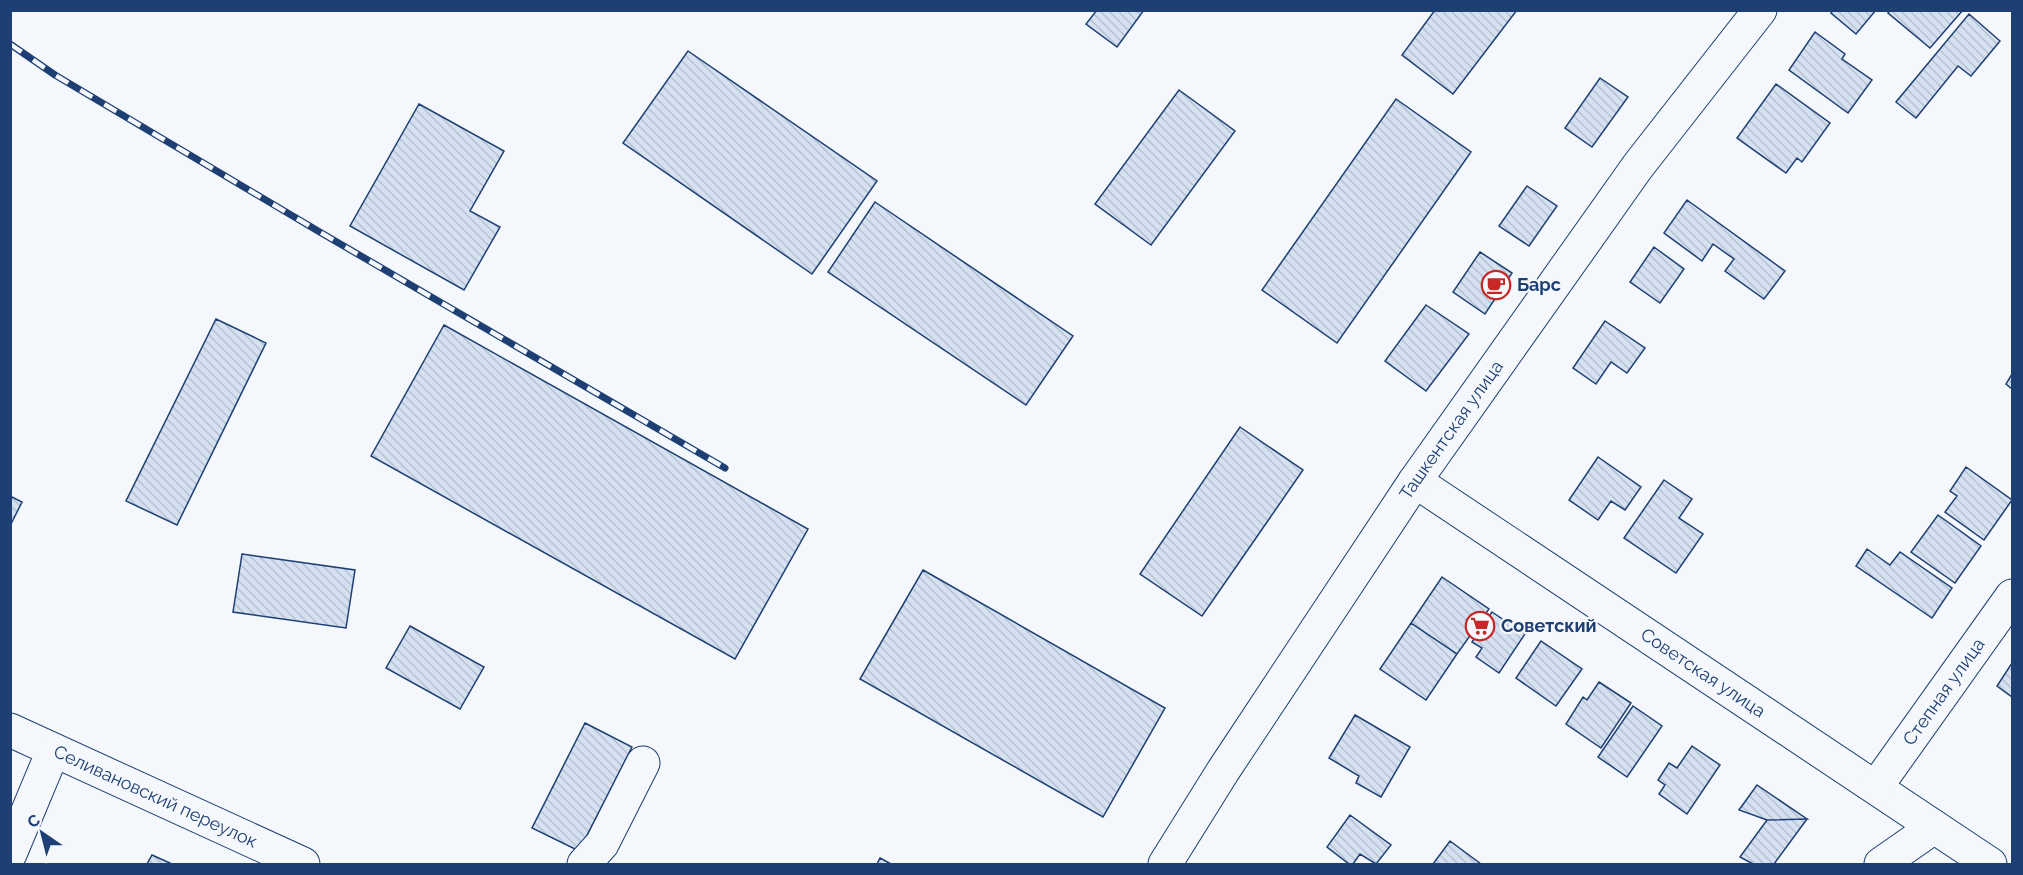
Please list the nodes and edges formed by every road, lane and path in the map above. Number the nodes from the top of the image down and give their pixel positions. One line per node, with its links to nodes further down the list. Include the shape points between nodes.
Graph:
1 (1760, 10): 2 (street, Ташкентская улица, via 1638,166)
2 (1415, 481): 7 (street, Советская улица); 12 (street, Ташкентская улица)
3 (2013, 596): 7 (street, Степная улица)
4 (10, 730): 5 (street, Селивановский переулок)
5 (53, 751): 9 (street); 10 (street, Селивановский переулок)
6 (643, 763): 11 (street, via 602,844)
7 (1876, 787): 8 (street, Советская улица)
8 (1934, 826): 13 (street); 14 (street, Советская улица)
9 (10, 854)
10 (303, 864)
11 (584, 864)
12 (1165, 864)
13 (1881, 864)
14 (1990, 864)

